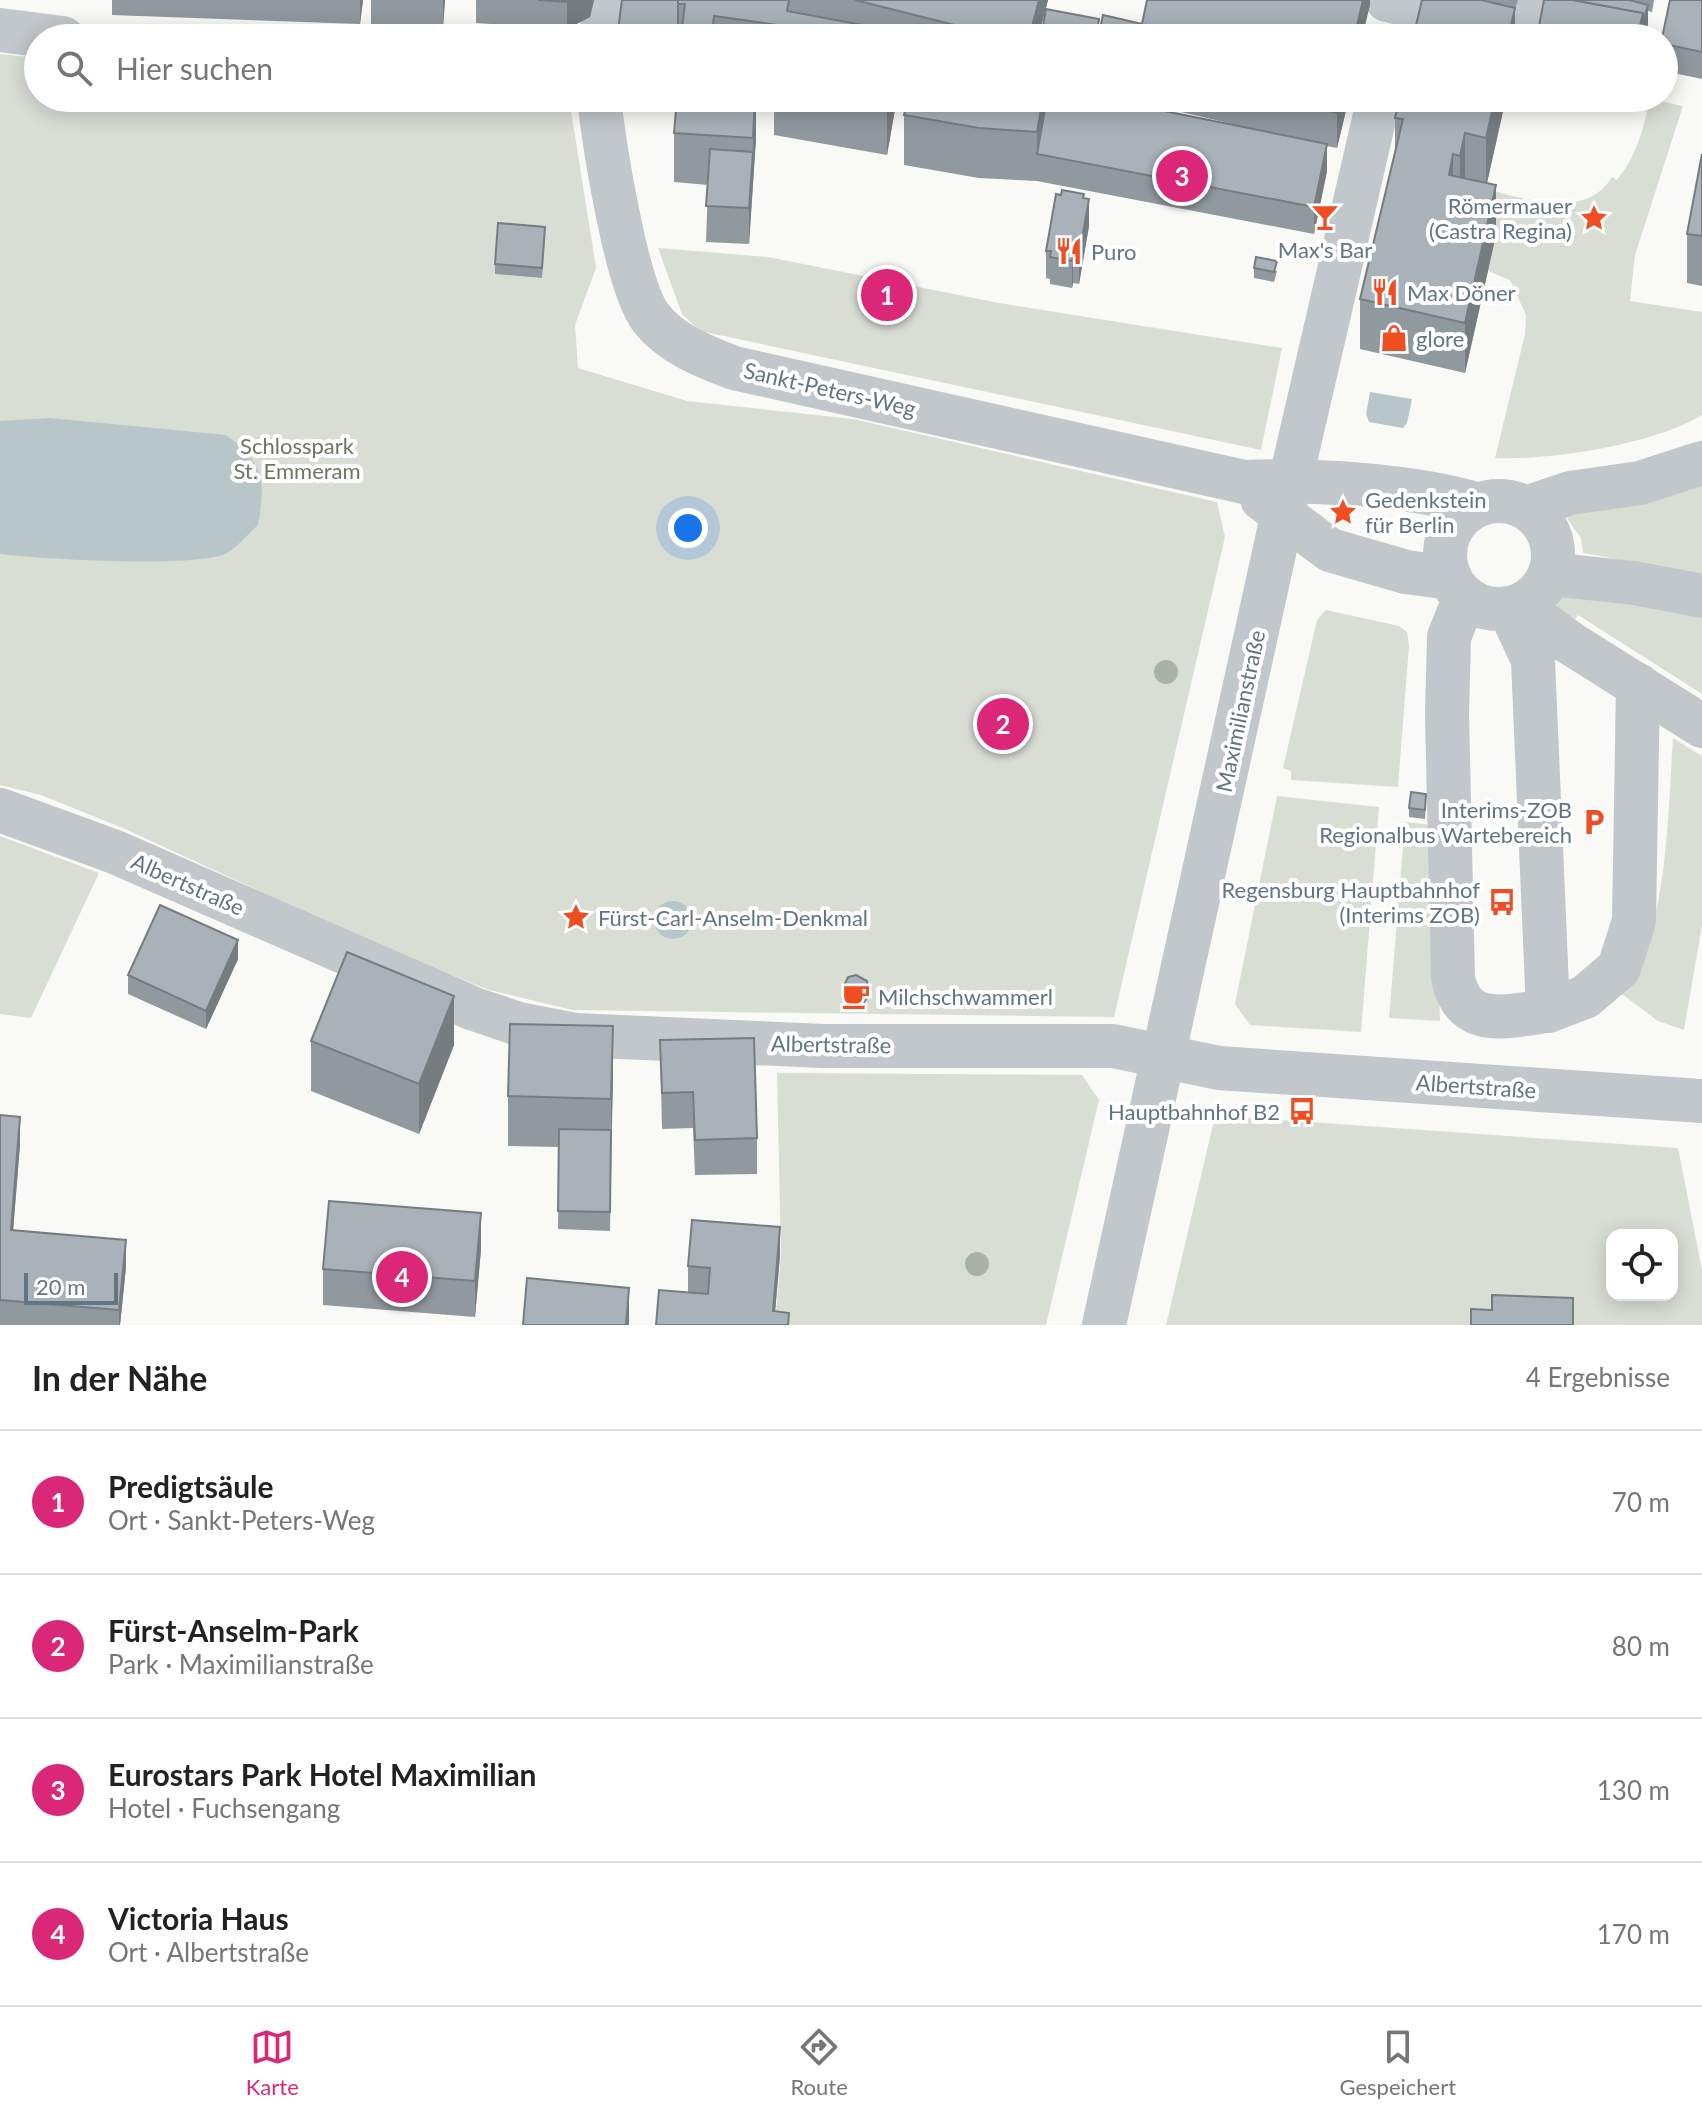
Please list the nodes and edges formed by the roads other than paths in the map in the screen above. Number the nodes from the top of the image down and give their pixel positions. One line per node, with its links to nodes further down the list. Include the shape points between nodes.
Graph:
1 (610, 0): 4 (street)
2 (1395, 11): 3 (street)
3 (1534, 17)
4 (603, 24)
5 (0, 30): 6 (street)
6 (24, 33)
7 (609, 112): 12 (street, Sankt-Peters-Weg, via 632,280 651,318 700,355 734,368 1244,482)
8 (1376, 112): 10 (street, Maximilianstraße)
9 (1317, 161): 10 (street)
10 (1363, 170): 12 (street, Maximilianstraße)
11 (1702, 463): 14 (street, via 1640,483 1570,493)
12 (1286, 499): 13 (street, via 1451,496); 15 (street, Sankt-Peters-Weg, via 1330,550); 23 (street, Maximilianstraße)
13 (1479, 505): 14 (street, via 1495,501); 15 (street, via 1459,519 1447,541)
14 (1526, 508): 16 (street, via 1547,529 1552,543)
15 (1458, 587): 16 (street, via 1493,609); 22 (street, via 1449,637 1447,698 1453,978 1458,1000 1472,1012)
16 (1528, 595): 17 (street, via 1634,583); 18 (street, via 1535,618); 21 (street)
17 (1702, 596)
18 (1638, 685): 19 (street); 21 (street, via 1634,921 1619,968 1585,997)
19 (1702, 726)
20 (0, 810): 23 (street, Albertstraße, via 115,852 405,981 519,1024 576,1035 823,1046 1113,1046)
21 (1548, 1011): 22 (street)
22 (1489, 1016): 24 (street)
23 (1162, 1057): 24 (street, Albertstraße, via 1219,1068); 26 (street, Maximilianstraße)
24 (1484, 1086): 25 (street, Albertstraße)
25 (1702, 1101)
26 (1104, 1325)

